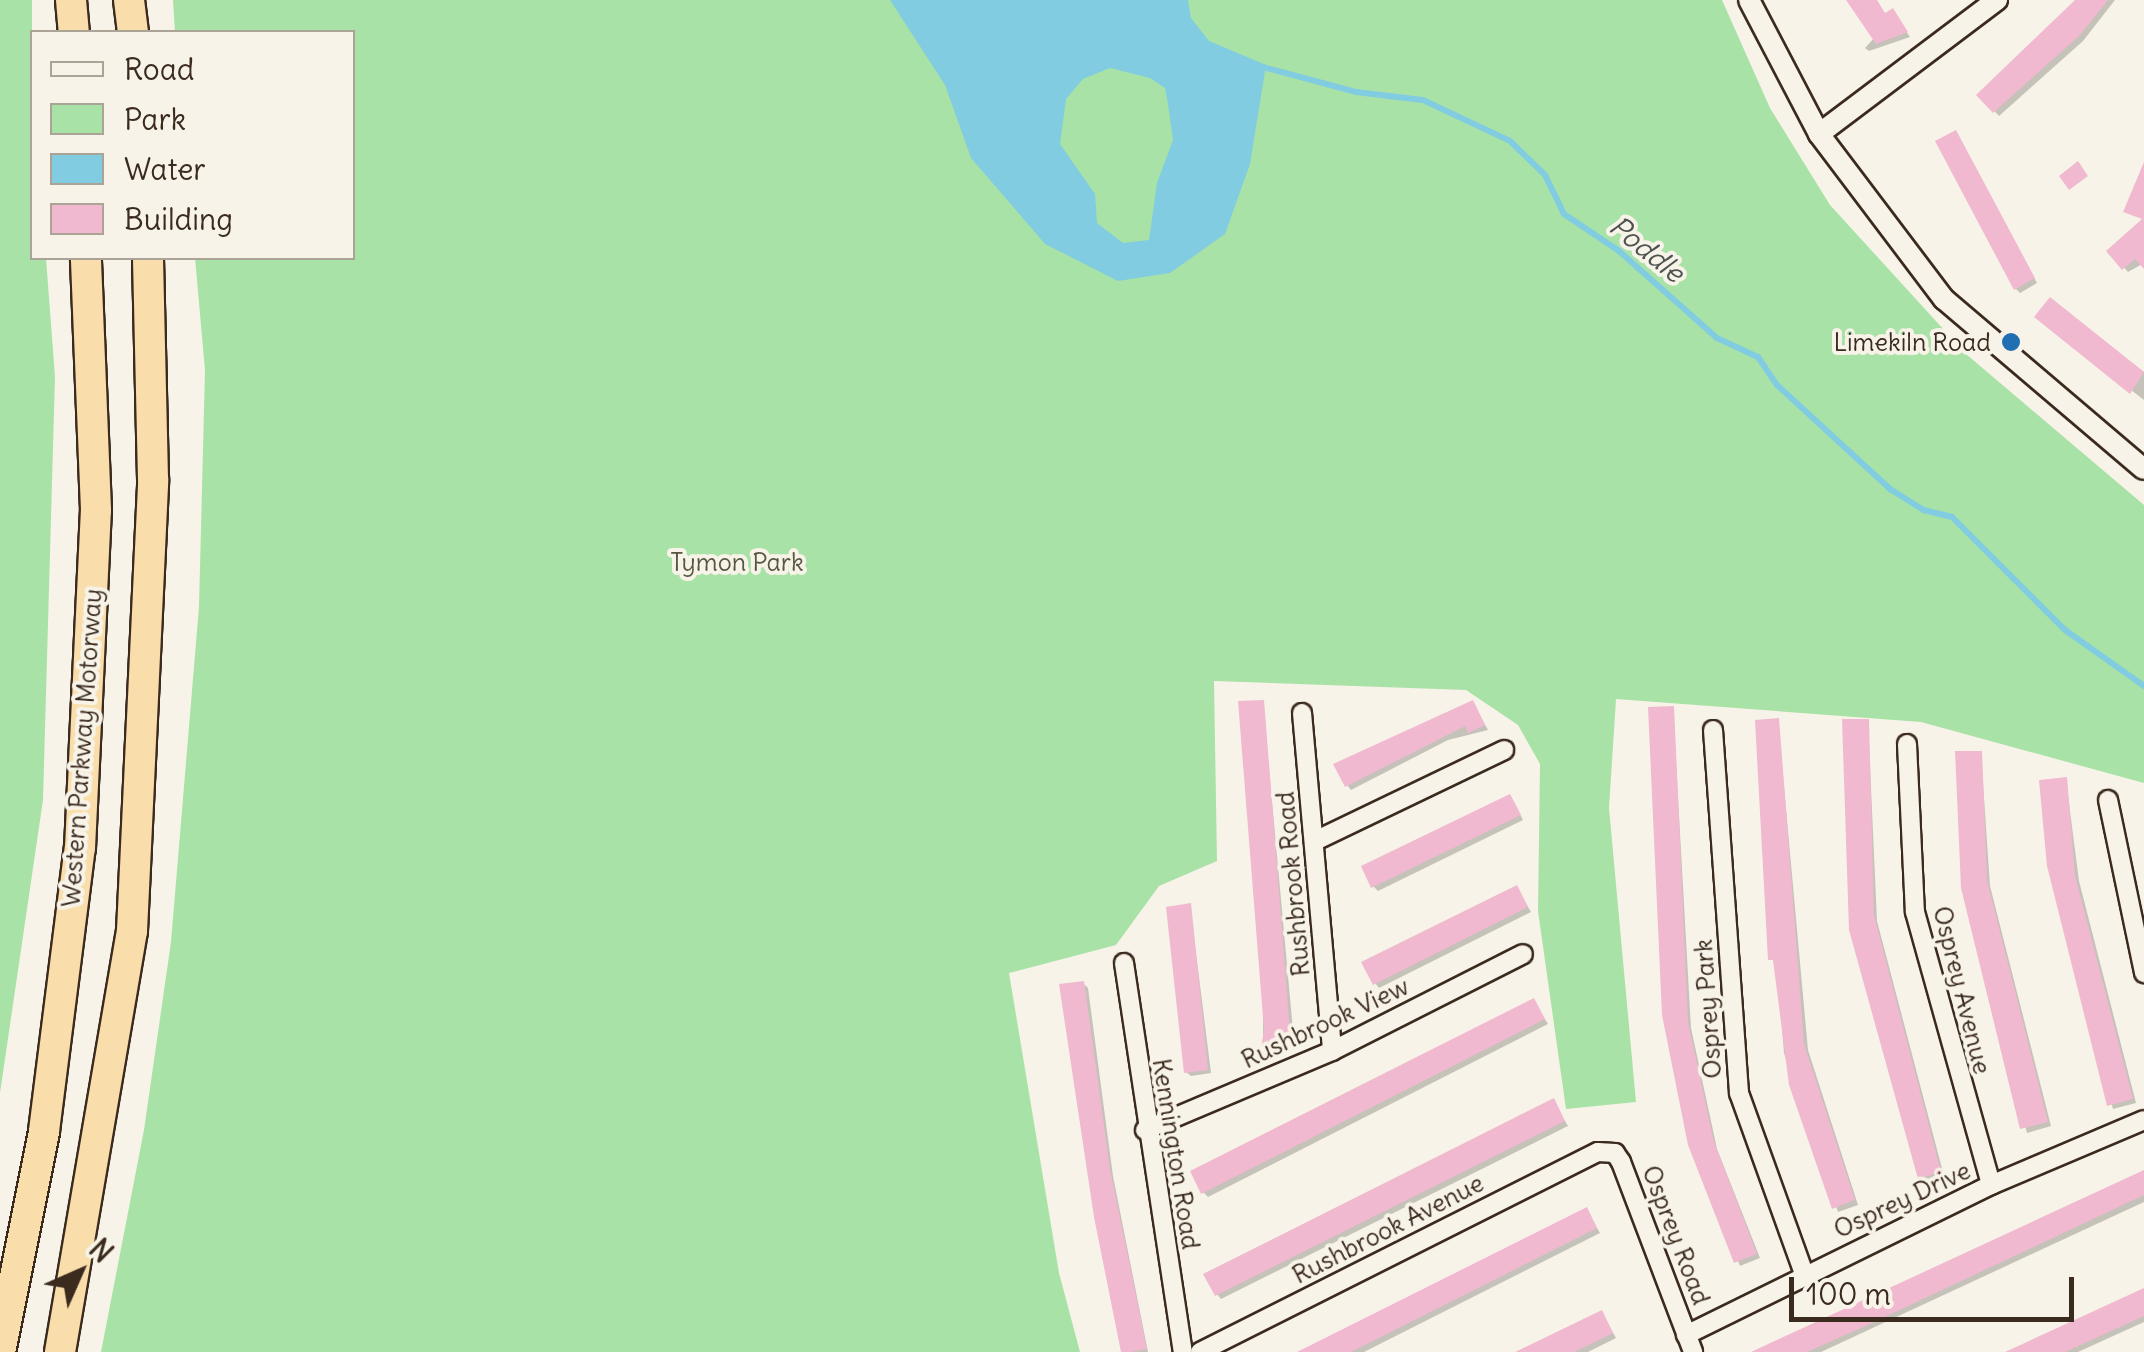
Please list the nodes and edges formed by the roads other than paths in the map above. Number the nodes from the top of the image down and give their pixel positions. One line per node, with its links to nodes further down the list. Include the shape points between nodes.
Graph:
1 (70, 0): 5 (highway)
2 (129, 0): 6 (highway)
3 (1750, 0): 7 (street)
4 (1997, 0): 7 (street)
5 (74, 30)
6 (133, 30)
7 (1819, 134): 10 (street, via 1959,314)
8 (86, 260): 27 (highway, Western Parkway Motorway, via 96,510 80,848 44,1131)
9 (148, 260): 28 (highway, via 154,479 132,931)
10 (2144, 470)
11 (1302, 713): 16 (street, Rushbrook Road)
12 (1712, 730): 25 (street, Osprey Park, via 1739,1093)
13 (1906, 744): 24 (street, Osprey Avenue, via 1915,912)
14 (1504, 750): 16 (street)
15 (2108, 800): 19 (street)
16 (1315, 841): 20 (street, Rushbrook Road)
17 (1523, 954): 20 (street, Rushbrook View)
18 (1124, 963): 22 (street, Kennington Road)
19 (2144, 973)
20 (1332, 1052): 22 (street, Rushbrook View)
21 (2144, 1120): 24 (street, Osprey Drive)
22 (1144, 1130): 29 (street, Kennington Road)
23 (1598, 1152): 26 (street, Osprey Road, via 1615,1153 1622,1162); 30 (street, Rushbrook Avenue)
24 (1991, 1185): 25 (street, Osprey Drive)
25 (1804, 1274): 26 (street, Osprey Drive)
26 (1690, 1344)
27 (0, 1352)
28 (60, 1352)
29 (1184, 1352)
30 (1200, 1352)

